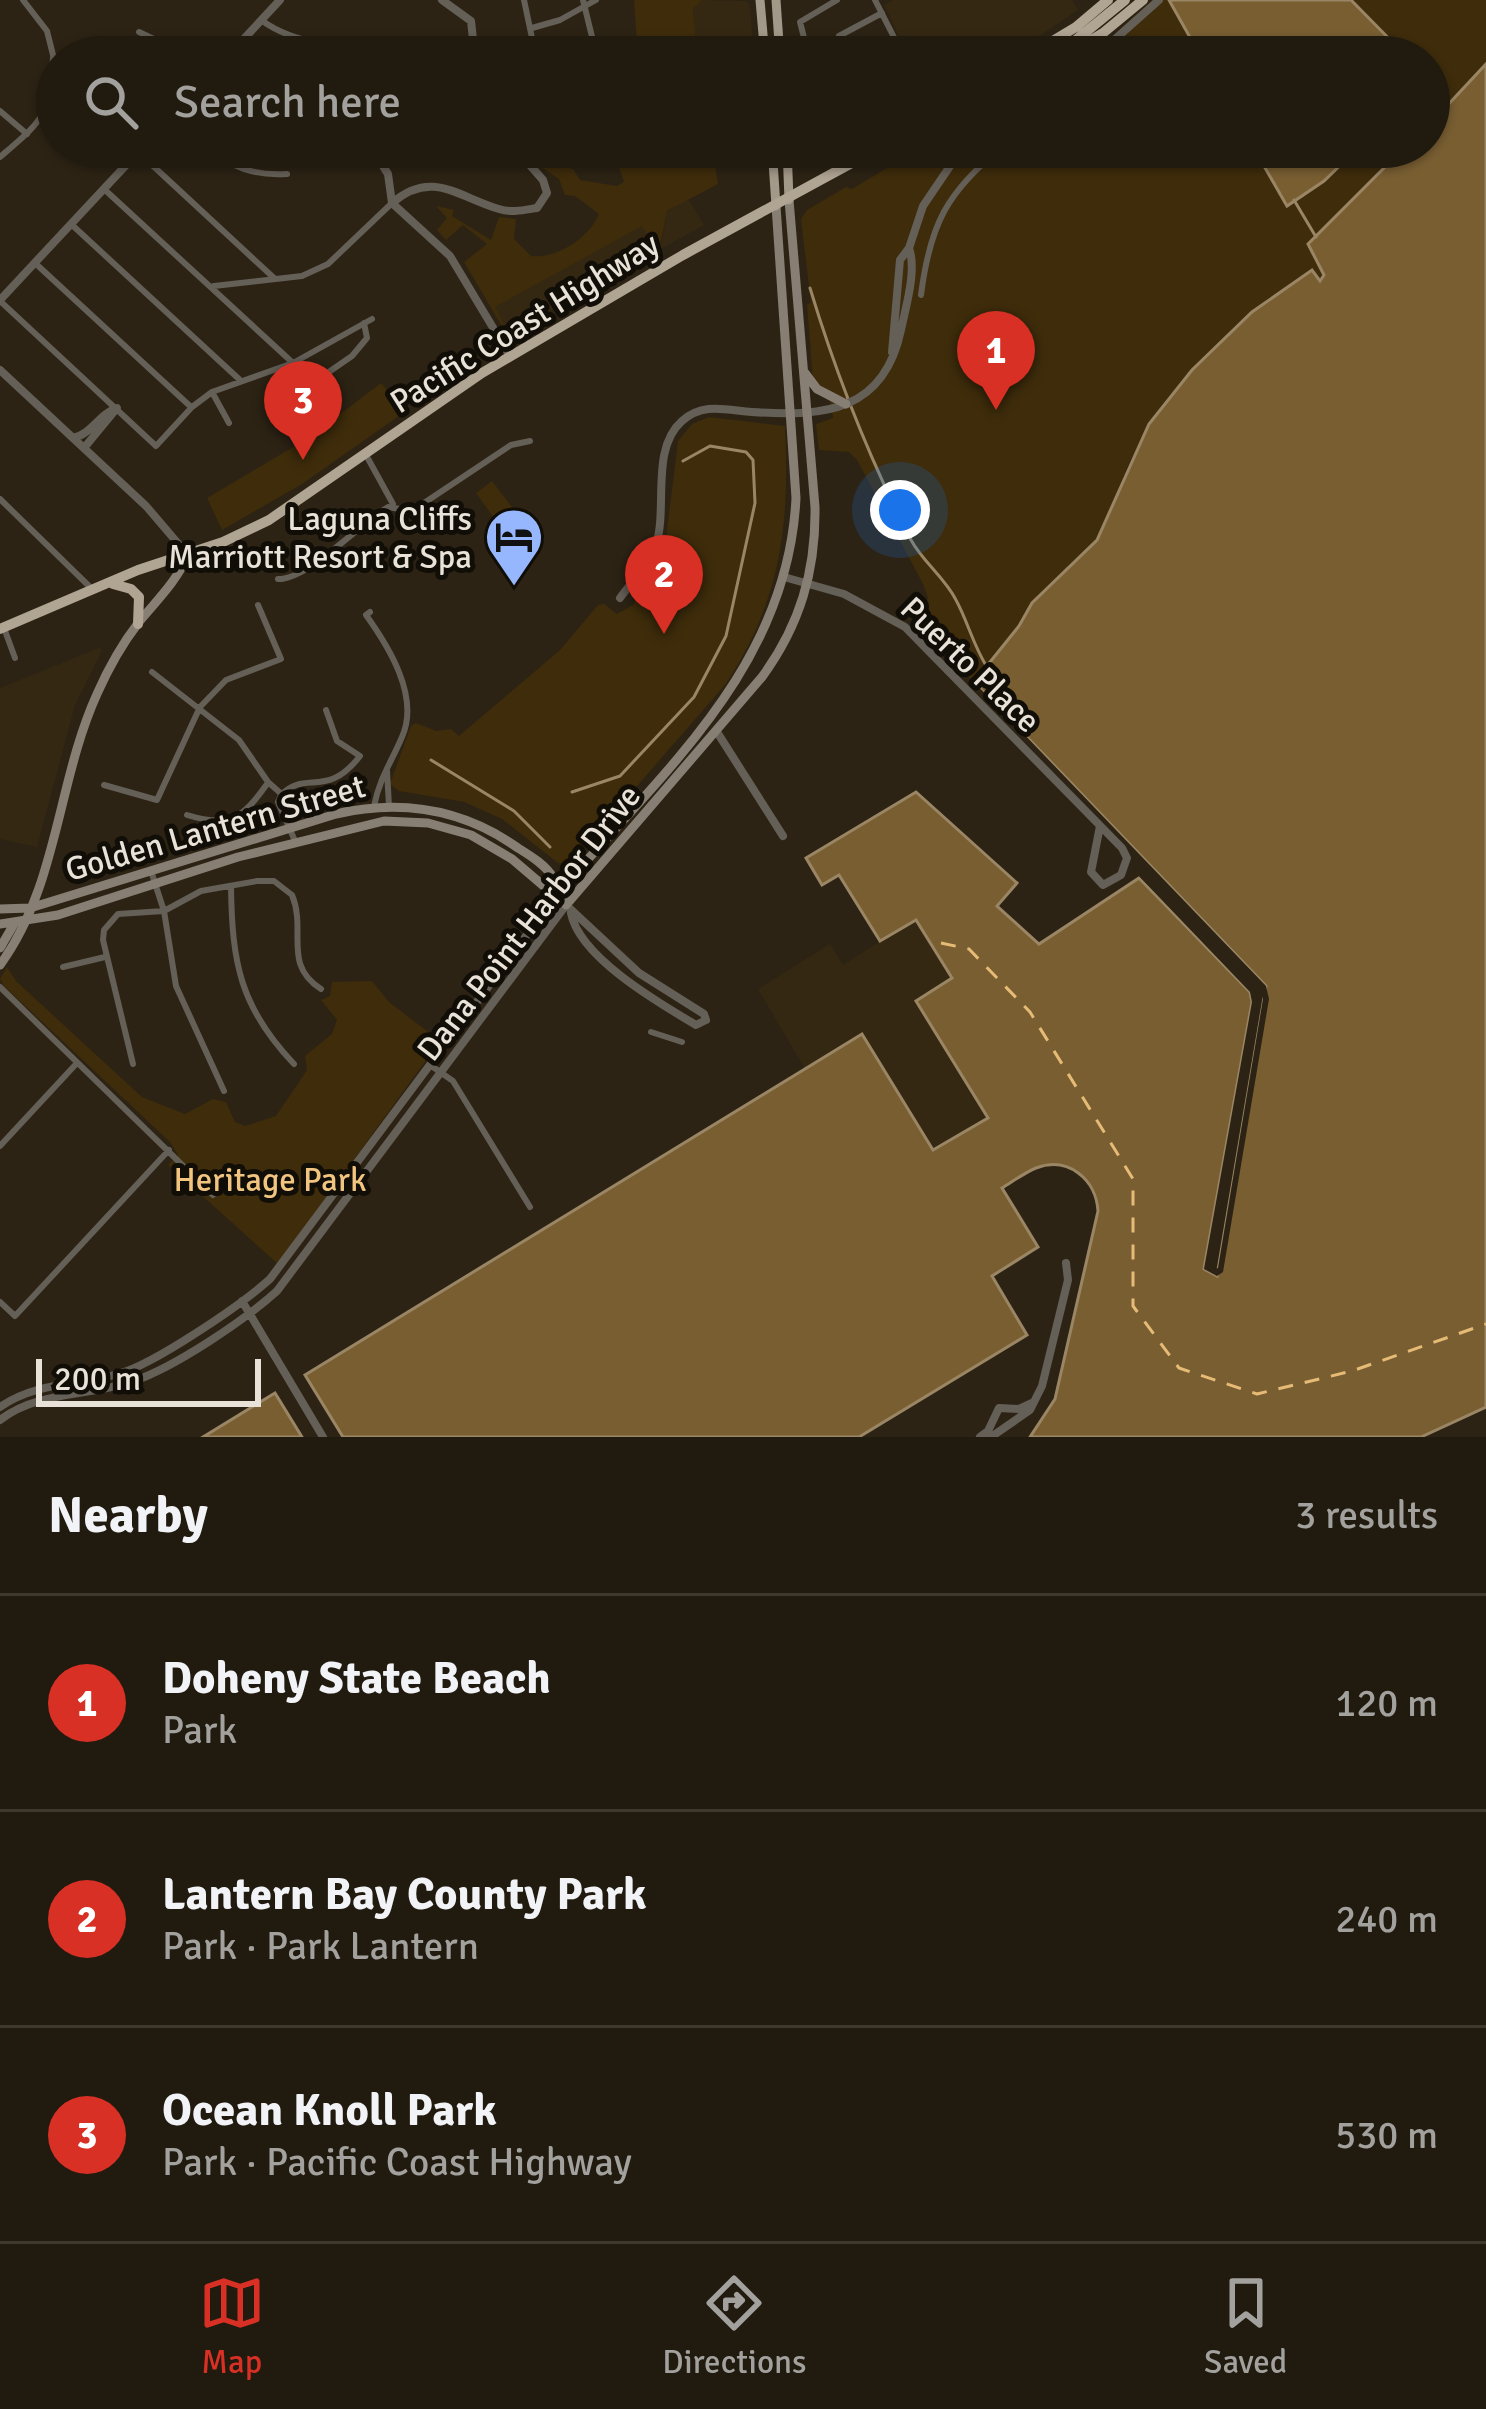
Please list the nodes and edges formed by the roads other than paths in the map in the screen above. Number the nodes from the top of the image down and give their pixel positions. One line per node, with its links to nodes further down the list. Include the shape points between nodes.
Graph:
1 (23, 0): 19 (street)
2 (280, 0): 16 (street)
3 (442, 0): 23 (street, via 471,21)
4 (524, 0): 17 (street)
5 (596, 0): 14 (street)
6 (760, 0): 26 (main road)
7 (776, 0): 27 (main road)
8 (837, 0): 28 (street, via 800,22)
9 (875, 0): 15 (street)
10 (1108, 0): 31 (highway)
11 (1124, 0): 32 (highway)
12 (1143, 0): 33 (highway)
13 (1159, 0): 34 (street)
14 (585, 3): 17 (street); 25 (street)
15 (882, 13): 29 (street); 30 (street)
16 (261, 20): 21 (street); 22 (street)
17 (532, 28): 24 (street)
18 (139, 32): 20 (street)
19 (48, 36)
20 (147, 36)
21 (246, 36)
22 (289, 36)
23 (473, 36)
24 (533, 36)
25 (592, 36)
26 (763, 36)
27 (779, 36)
28 (804, 36)
29 (839, 36)
30 (894, 36)
31 (1061, 36)
32 (1083, 36)
33 (1098, 36)
34 (1119, 36)
35 (0, 111): 37 (street)
36 (36, 123): 37 (street)
37 (27, 134): 38 (street)
38 (0, 157)
39 (123, 168): 50 (street)
40 (161, 168): 56 (street)
41 (238, 168): 49 (street)
42 (384, 168): 51 (street)
43 (533, 168): 51 (street, via 544,180 537,208 499,209 429,187 406,190)
44 (776, 168): 52 (main road)
45 (786, 168): 52 (main road)
46 (844, 168): 52 (highway, Pacific Coast Highway)
47 (949, 168): 54 (street, via 923,206)
48 (978, 168): 58 (street, via 939,218)
49 (287, 174)
50 (104, 188): 53 (street); 57 (street)
51 (392, 203): 56 (street, via 328,264); 61 (street, via 450,256)
52 (783, 203): 61 (highway, Pacific Coast Highway); 63 (main road, Dana Point Harbor Drive); 71 (main road, Dana Point Harbor Drive)
53 (71, 224): 55 (street); 65 (street)
54 (909, 248): 60 (street); 60 (street)
55 (35, 263): 59 (street); 69 (street)
56 (274, 278): 57 (street)
57 (214, 286): 62 (street)
58 (921, 295)
59 (0, 300): 70 (street)
60 (894, 355): 68 (street, via 875,388)
61 (511, 357): 77 (highway, Pacific Coast Highway)
62 (293, 363): 65 (street); 67 (street, via 368,321 367,338 352,356)
63 (803, 368): 68 (main road, via 817,389); 72 (main road, Dana Point Harbor Drive)
64 (0, 370): 74 (street)
65 (241, 382): 66 (street)
66 (212, 392): 69 (street); 73 (street)
67 (294, 396)
68 (846, 404): 72 (street)
69 (192, 407): 70 (street, via 156,446)
70 (117, 408): 74 (street); 76 (street)
71 (792, 410): 72 (street); 81 (main road, Dana Point Harbor Drive, via 795,510); 86 (street, via 707,409 676,427 666,449 657,540)
72 (806, 410): 84 (main road, Dana Point Harbor Drive, via 815,525)
73 (229, 423)
74 (73, 438): 76 (street)
75 (530, 441): 79 (street, via 511,445 422,506)
76 (83, 448): 80 (street)
77 (366, 455): 79 (street); 80 (highway, Pacific Coast Highway, via 269,520)
78 (0, 499): 85 (street)
79 (394, 506): 82 (street, via 290,579)
80 (188, 555): 83 (highway, Pacific Coast Highway); 89 (main road)
81 (784, 577): 84 (street, Puerto Place); 95 (main road, Dana Point Harbor Drive, via 762,639)
82 (278, 579)
83 (110, 584): 85 (highway, Pacific Coast Highway); 89 (highway, via 136,593)
84 (808, 584): 96 (main road, Dana Point Harbor Drive, via 777,656); 106 (street, Puerto Place, via 904,627)
85 (94, 590): 90 (highway, Pacific Coast Highway)
86 (620, 598)
87 (259, 605): 93 (street, via 280,659 226,680)
88 (370, 612): 97 (street, via 406,702 405,732)
89 (138, 624): 114 (main road, via 96,696)
90 (1, 626): 91 (street)
91 (15, 658)
92 (152, 672): 93 (street)
93 (200, 707): 98 (street, via 239,740); 99 (street, via 157,800)
94 (326, 710): 100 (street, via 337,740 360,756 344,776 290,786)
95 (706, 722): 96 (main road); 113 (main road, Dana Point Harbor Drive)
96 (717, 732): 108 (street); 116 (main road, Dana Point Harbor Drive)
97 (387, 768): 101 (street); 102 (street)
98 (268, 782): 100 (street); 104 (street, via 247,812 215,824)
99 (104, 785)
100 (283, 797): 107 (street, via 278,802)
101 (374, 806): 102 (main road, Golden Lantern Street); 107 (main road, Golden Lantern Street)
102 (388, 806): 103 (main road, Golden Lantern Street)
103 (440, 812): 105 (main road); 113 (main road, Golden Lantern Street, via 520,848)
104 (187, 815)
105 (415, 822): 109 (main road, Golden Lantern Street); 113 (main road, Golden Lantern Street, via 471,835)
106 (1100, 826): 106 (street, Puerto Place, via 1090,872 1109,884 1127,858)
107 (291, 828): 109 (street); 110 (main road, Golden Lantern Street)
108 (783, 836)
109 (295, 841): 111 (main road, Golden Lantern Street)
110 (151, 871): 111 (street); 114 (main road, Golden Lantern Street)
111 (156, 884): 117 (street); 118 (main road, Golden Lantern Street)
112 (231, 886): 117 (street); 127 (street, via 285,886 296,904 299,966); 132 (street, via 238,975 256,1018)
113 (559, 892): 116 (main road, Golden Lantern Street); 133 (street, Dana Point Harbor Drive)
114 (30, 908): 115 (main road, Golden Lantern Street); 118 (main road)
115 (0, 909)
116 (568, 909): 124 (street); 125 (street, via 593,950); 134 (street, Dana Point Harbor Drive)
117 (164, 911): 121 (street, via 118,914 104,930); 135 (street, via 176,986)
118 (20, 923): 119 (main road, Golden Lantern Street); 120 (main road); 122 (main road)
119 (0, 924)
120 (0, 948)
121 (104, 957): 123 (street); 131 (street)
122 (0, 965)
123 (63, 967)
124 (638, 971): 125 (street); 125 (street, via 706,1020 696,1025)
125 (628, 980)
126 (0, 987): 130 (street)
127 (321, 989)
128 (651, 1032): 129 (street)
129 (682, 1042)
130 (77, 1063): 136 (street); 137 (street)
131 (133, 1064)
132 (294, 1064)
133 (430, 1065): 134 (street); 141 (street, Dana Point Harbor Drive, via 280,1269)
134 (442, 1073): 139 (street); 143 (street, Dana Point Harbor Drive, via 290,1279)
135 (224, 1091)
136 (0, 1146)
137 (170, 1150): 138 (street); 142 (street, via 15,1316)
138 (213, 1195)
139 (530, 1207)
140 (1066, 1263): 144 (street, via 1064,1299)
141 (242, 1301): 143 (street); 145 (street, Dana Point Harbor Drive, via 135,1368 42,1388)
142 (0, 1302)
143 (249, 1314): 146 (street, Dana Point Harbor Drive, via 146,1377 39,1400); 147 (street)
144 (1034, 1402): 148 (street, via 999,1408); 149 (street)
145 (0, 1407)
146 (0, 1420)
147 (323, 1437)
148 (980, 1437)
149 (991, 1437)

